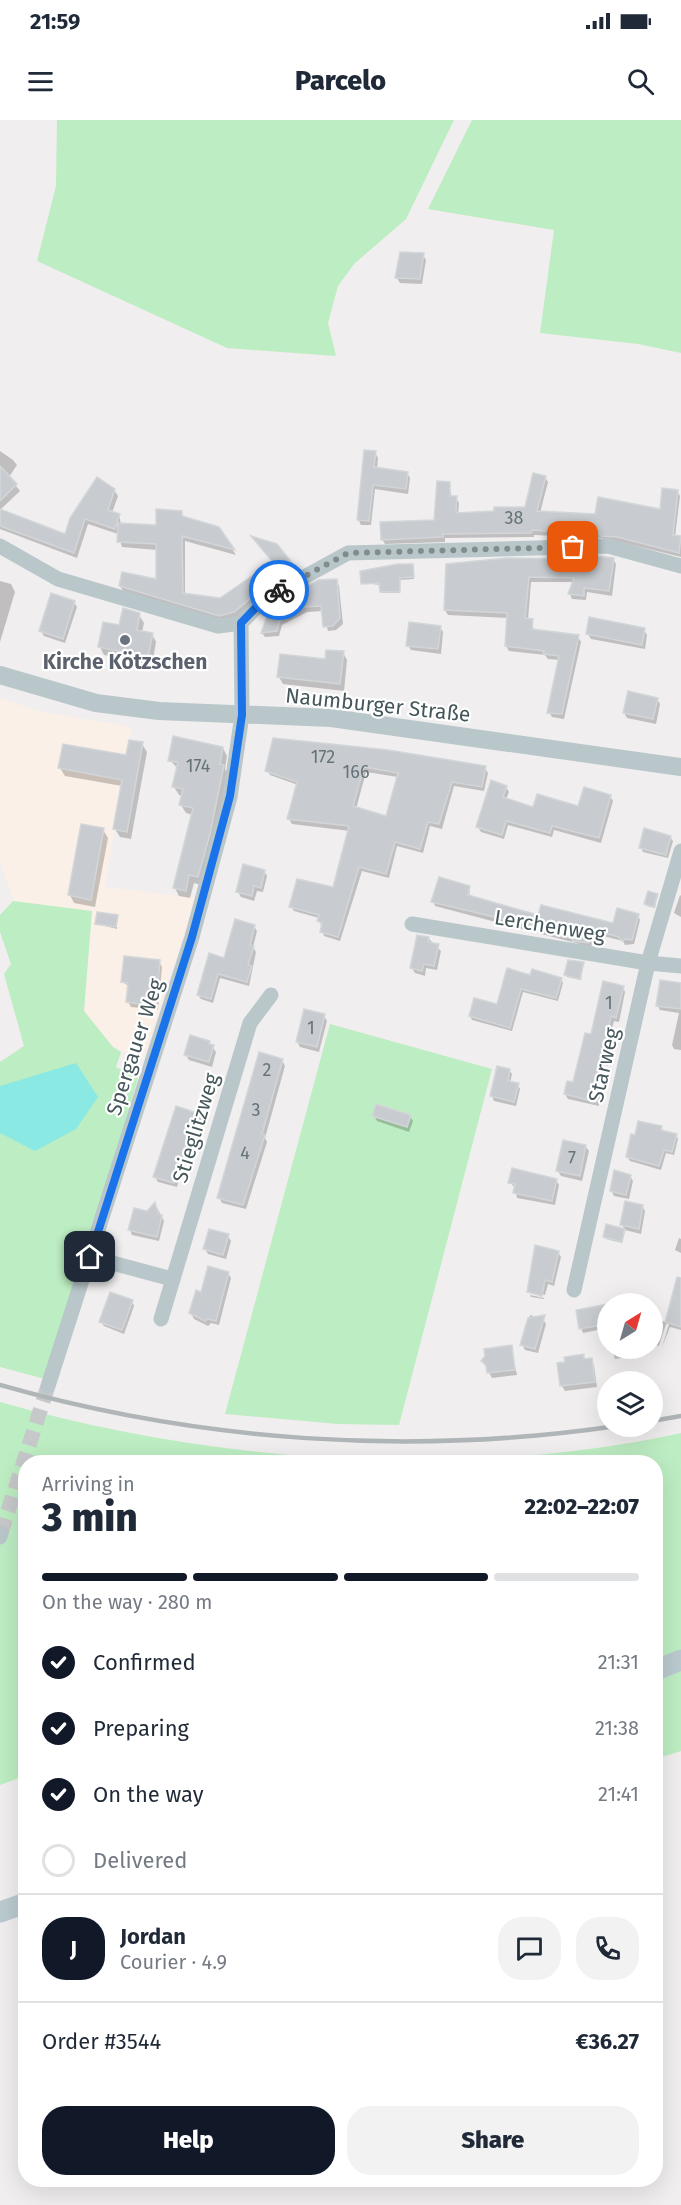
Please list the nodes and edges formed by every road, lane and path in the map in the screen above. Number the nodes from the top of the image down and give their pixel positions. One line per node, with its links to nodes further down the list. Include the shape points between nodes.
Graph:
1 (0, 546): 3 (street, via 58,579 218,627)
2 (681, 566): 3 (street, via 608,546 348,553 264,599)
3 (241, 623): 5 (street, Spergauer Weg)
4 (0, 675): 5 (street, Naumburger Straße, via 96,703)
5 (242, 715): 6 (street, Naumburger Straße, via 331,718); 12 (street, Spergauer Weg, via 230,796 192,937)
6 (681, 767)
7 (681, 851): 9 (street, Starweg)
8 (412, 924): 9 (street, Lerchenweg)
9 (648, 963): 10 (street, Lerchenweg); 14 (street, Starweg)
10 (681, 966)
11 (271, 995): 13 (street, Stieglitzweg, via 250,1023)
12 (90, 1257): 13 (street); 16 (street, Spergauer Weg)
13 (172, 1279): 15 (street, Stieglitzweg)
14 (574, 1290)
15 (161, 1319)
16 (48, 1386)
17 (681, 1660): 18 (main road)
18 (663, 1667)
19 (18, 1906): 20 (main road)
20 (0, 1912)

